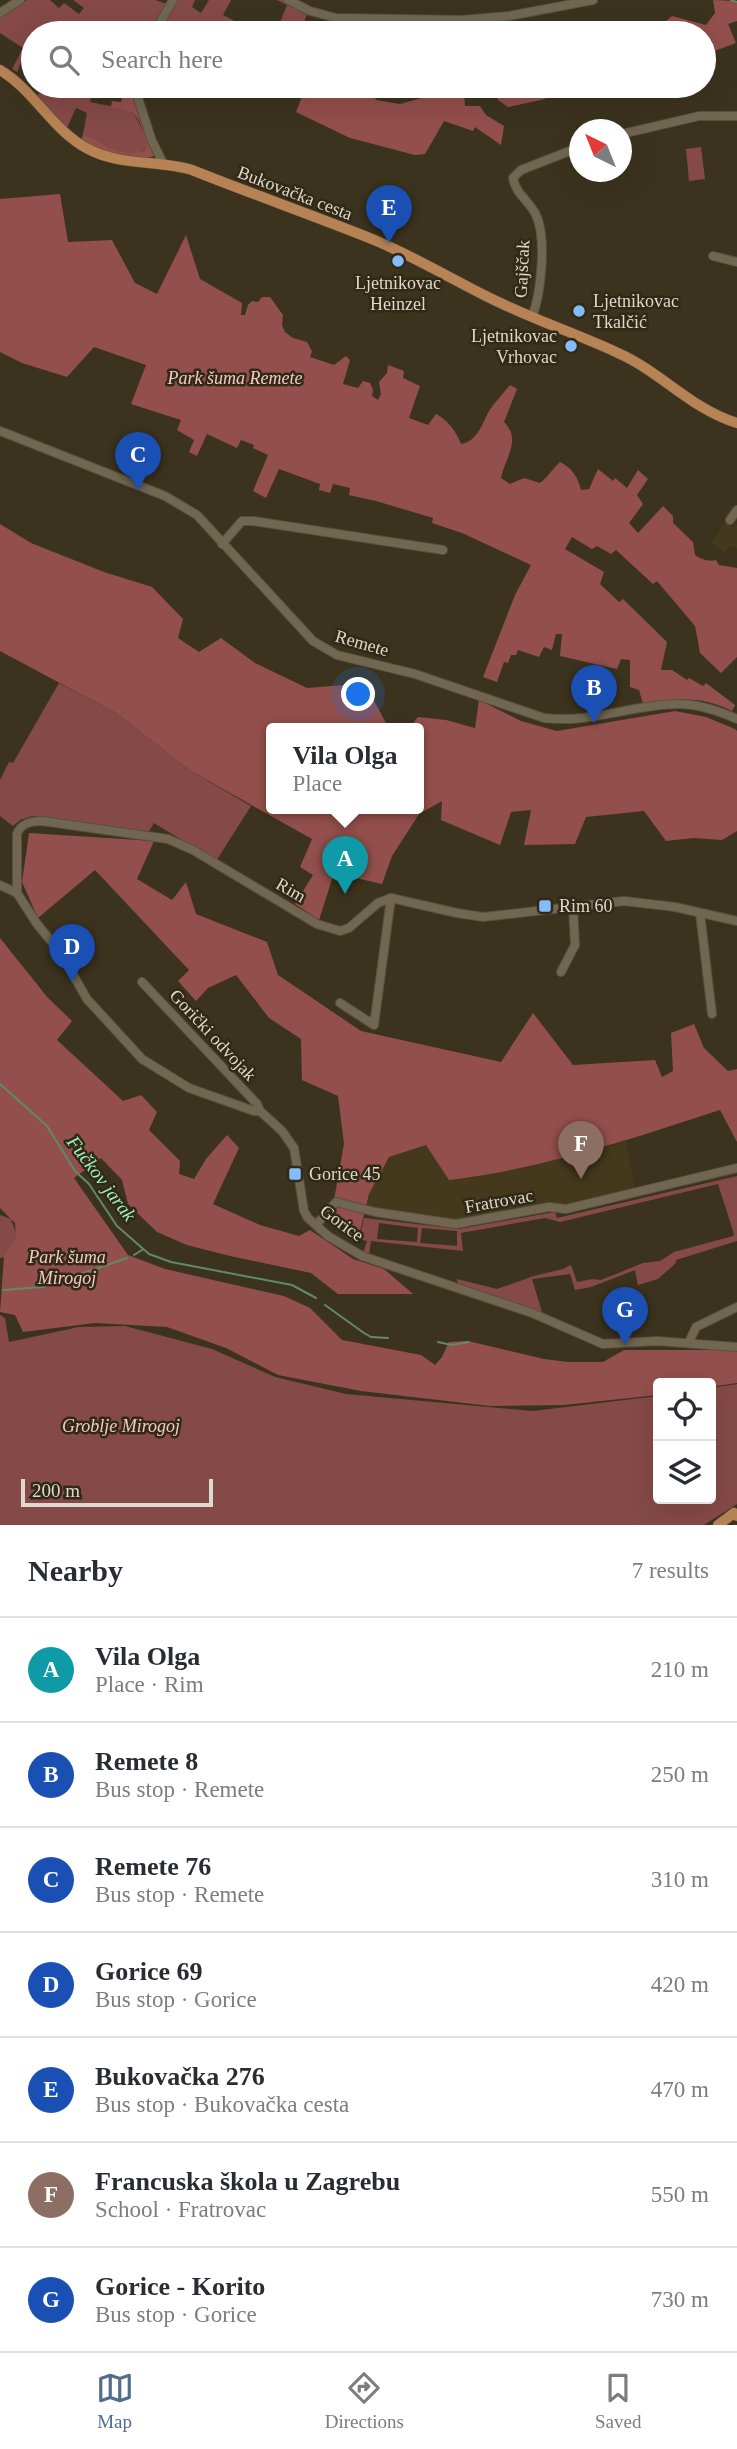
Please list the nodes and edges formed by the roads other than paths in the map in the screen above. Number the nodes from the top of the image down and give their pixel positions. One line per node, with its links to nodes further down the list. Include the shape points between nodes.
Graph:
1 (20, 0): 5 (street)
2 (173, 0): 6 (street)
3 (288, 0): 4 (street, via 336,18 462,20)
4 (593, 0)
5 (0, 13)
6 (160, 21)
7 (0, 70): 8 (main road, Bukovačka cesta)
8 (21, 86)
9 (32, 98): 14 (main road, Bukovačka cesta, via 86,148 117,160)
10 (138, 98): 14 (street)
11 (737, 116): 12 (street, via 699,116)
12 (632, 131)
13 (569, 151): 17 (street, Gajščak, via 520,170 513,178 540,227 540,289)
14 (163, 163): 17 (main road, Bukovačka cesta, via 375,240)
15 (713, 256): 16 (street)
16 (737, 262)
17 (532, 317): 18 (main road, Bukovačka cesta, via 623,355 702,408)
18 (737, 423)
19 (0, 431): 22 (street, Remete, via 186,508)
20 (737, 510): 21 (street)
21 (730, 520)
22 (222, 544): 23 (street, via 242,521 253,521); 24 (street, Remete, via 313,641 337,655 415,674 544,718 592,719 679,704 715,709)
23 (443, 550)
24 (737, 719)
25 (0, 885): 26 (street)
26 (17, 893): 27 (street, Rim, via 17,834 26,823 42,821 168,839 330,929 349,928); 35 (street, Gorice, via 87,999 142,1059 189,1088)
27 (391, 898): 28 (street, via 483,917); 33 (street, via 374,1026)
28 (573, 906): 29 (street, via 624,901); 31 (street, via 575,945)
29 (700, 913): 30 (street); 34 (street)
30 (737, 921)
31 (561, 972)
32 (142, 982): 35 (street, Gorički odvojak)
33 (340, 1003)
34 (712, 1014)
35 (260, 1111): 37 (street, Gorice, via 294,1148 304,1211)
36 (737, 1168): 37 (street, Fratrovac, via 566,1209 550,1207 456,1224 336,1202)
37 (316, 1225): 39 (street, Gorice, via 362,1256 532,1313 603,1344)
38 (737, 1307): 39 (street, via 696,1327)
39 (688, 1342): 40 (street, Gorice)
40 (737, 1347)
41 (736, 1513): 42 (main road)
42 (718, 1525)

